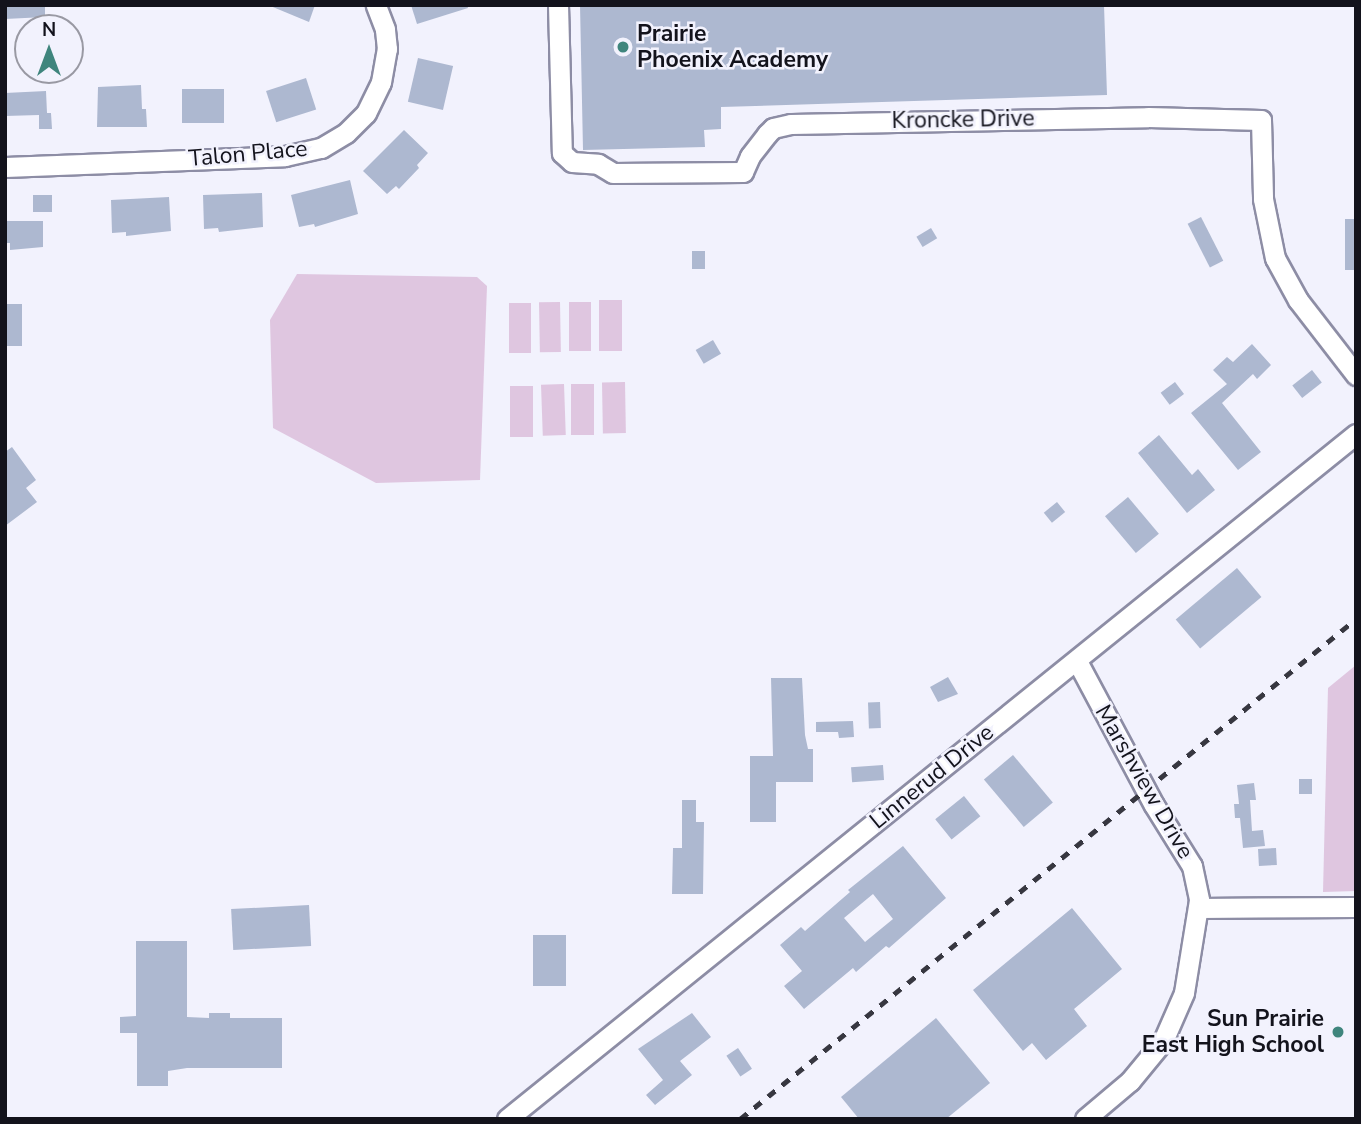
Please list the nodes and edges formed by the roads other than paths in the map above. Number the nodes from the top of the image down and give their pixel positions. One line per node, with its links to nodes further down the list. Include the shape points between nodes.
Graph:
1 (376, 5): 3 (street, Talon Place, via 387,49 381,82 366,113 346,133 321,148 285,156)
2 (558, 5): 4 (street, Kroncke Drive, via 562,153 572,162 598,164 613,173 743,172 767,134 790,124 1148,117 1261,120 1264,211 1275,258 1298,300)
3 (5, 167)
4 (1356, 375)
5 (1356, 434): 6 (street, Linnerud Drive)
6 (1076, 661): 8 (street, Marshview Drive, via 1192,866); 9 (street, Linnerud Drive)
7 (1349, 907): 8 (street)
8 (1199, 908): 10 (street, Marshview Drive, via 1184,993 1163,1041 1130,1081)
9 (507, 1119)
10 (1085, 1119)

